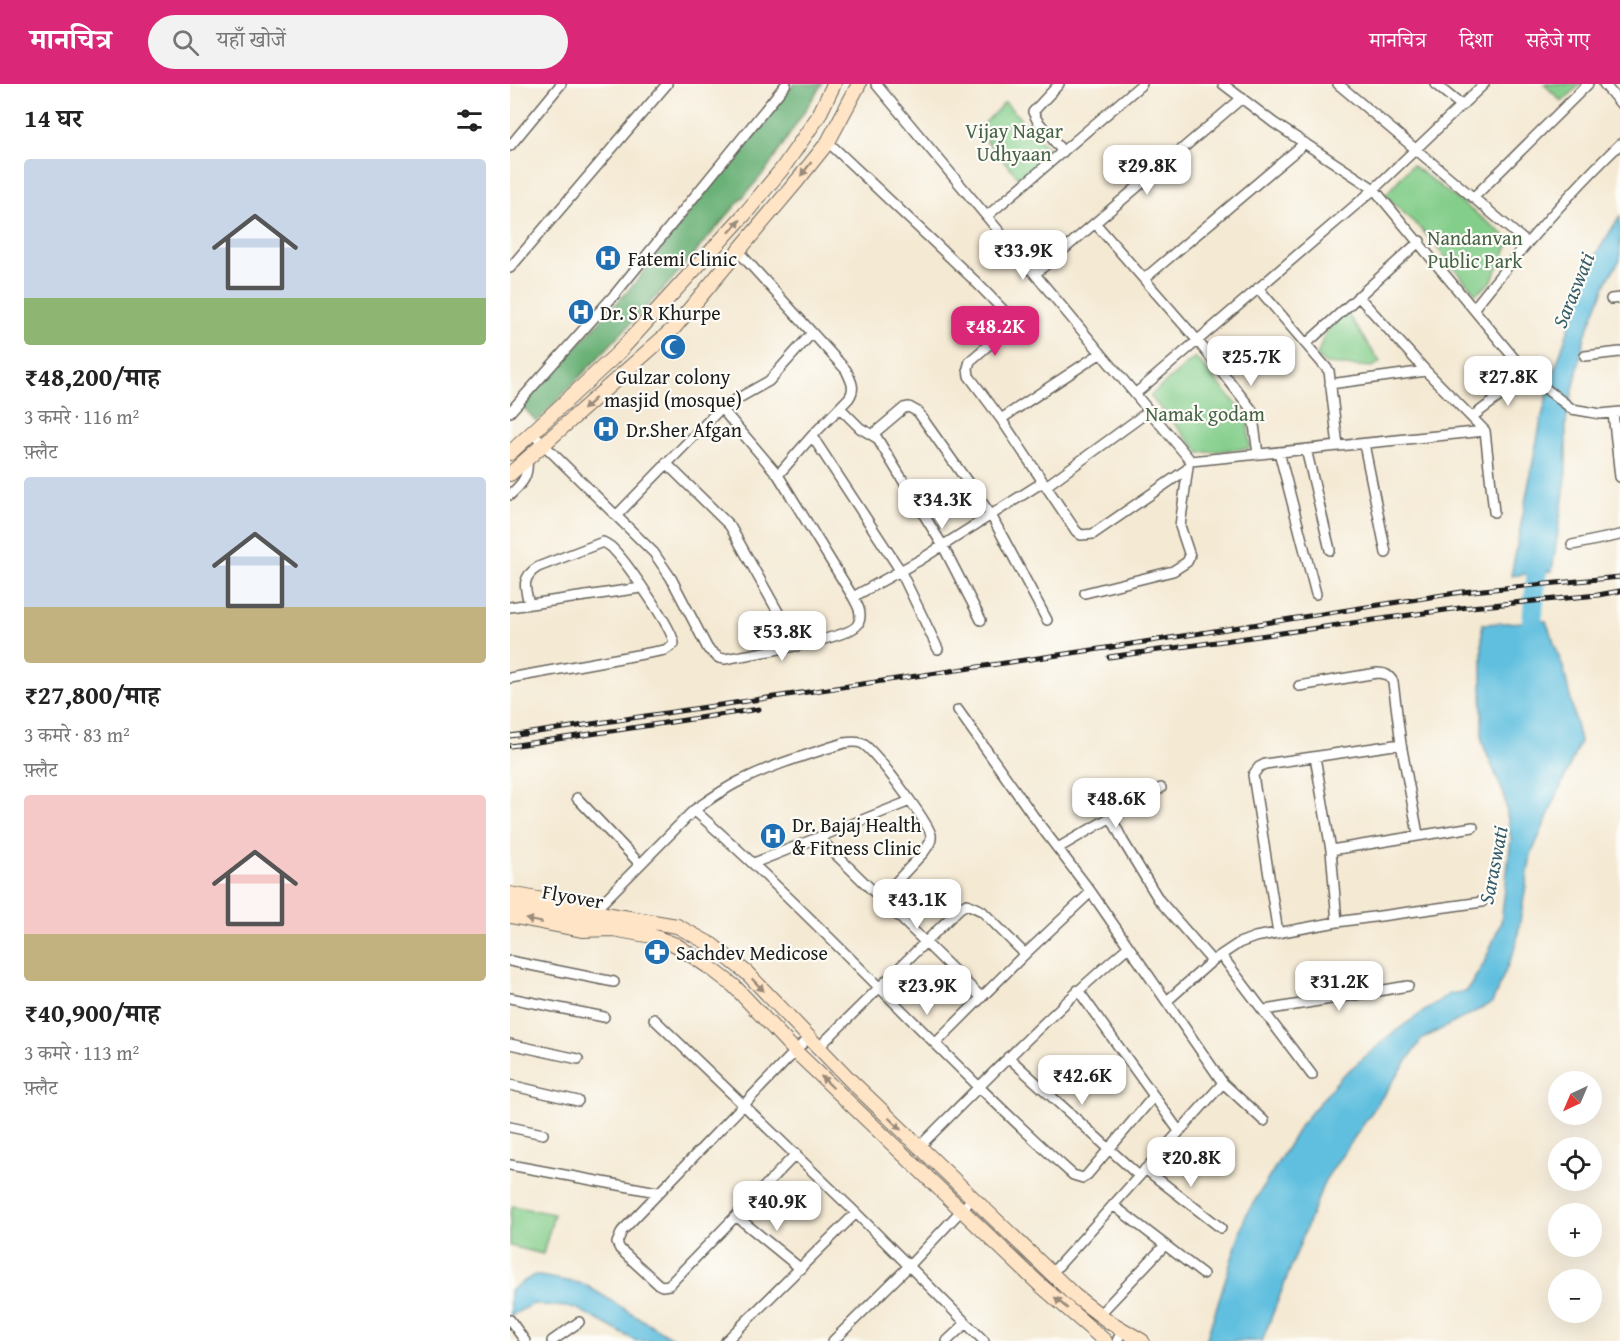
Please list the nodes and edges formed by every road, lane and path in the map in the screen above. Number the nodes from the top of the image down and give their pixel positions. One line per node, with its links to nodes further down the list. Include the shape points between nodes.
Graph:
1 (561, 84): 21 (street)
2 (834, 84): 55 (main road, one-way to 2, via 618,353 744,215 812,126)
3 (859, 84): 18 (main road)
4 (876, 84): 26 (street)
5 (1059, 84): 23 (street, via 1033,112)
6 (1142, 84): 23 (street)
7 (1224, 84): 15 (street)
8 (1338, 84): 22 (street)
9 (1435, 84): 17 (street)
10 (1484, 84): 17 (street)
11 (1588, 84): 25 (street)
12 (1604, 84): 16 (street)
13 (665, 85): 31 (street)
14 (784, 85): 50 (street, via 616,293)
15 (1242, 98): 19 (street); 27 (street)
16 (1620, 103)
17 (1462, 106): 22 (street)
18 (828, 142): 30 (main road, one-way to 30); 53 (street, via 1008,315 1011,320 1006,330 974,356 968,368 969,376)
19 (1305, 143): 24 (street); 33 (street)
20 (1620, 144): 29 (street)
21 (510, 146)
22 (1416, 149): 24 (street); 25 (street)
23 (1063, 152): 26 (street)
24 (1374, 189): 28 (street); 34 (street)
25 (1474, 197): 29 (street)
26 (987, 216): 32 (street)
27 (1095, 223): 32 (street); 33 (street)
28 (1420, 241): 35 (street); 36 (street)
29 (1526, 242): 36 (street)
30 (738, 251): 37 (street); 59 (main road, one-way to 59, via 673,329)
31 (510, 268)
32 (1035, 274): 41 (street)
33 (1144, 279): 38 (street)
34 (1258, 288): 38 (street); 39 (street)
35 (1358, 296): 39 (street); 43 (street)
36 (1474, 308): 44 (street)
37 (813, 333): 47 (street, via 769,381); 48 (street, via 846,370 854,386)
38 (1197, 340): 46 (street); 64 (street, via 1252,410)
39 (1306, 344): 45 (street, via 1329,371)
40 (1620, 352): 42 (street)
41 (1101, 353): 46 (street); 53 (street)
42 (1585, 356)
43 (1426, 371): 45 (street); 52 (street)
44 (1532, 377): 51 (street, via 1572,409); 52 (street)
45 (1330, 384): 61 (street)
46 (1135, 394): 49 (street)
47 (721, 408): 66 (street); 69 (street)
48 (840, 408): 56 (street); 57 (street)
49 (1149, 411): 67 (street); 71 (street)
50 (510, 412)
51 (1616, 413): 70 (street)
52 (1472, 417): 54 (street)
53 (1001, 419): 71 (street)
54 (1485, 431): 58 (street); 73 (street)
55 (532, 433): 59 (street); 60 (main road)
56 (872, 435): 75 (street, via 904,408 915,408); 78 (street)
57 (812, 436): 69 (street); 81 (street)
58 (1364, 444): 61 (street); 80 (street)
59 (543, 445): 65 (main road); 74 (street)
60 (512, 446): 65 (main road)
61 (1338, 446): 62 (street)
62 (1306, 449): 63 (street); 79 (street)
63 (1279, 452): 64 (street); 84 (street)
64 (1258, 454): 67 (street)
65 (527, 458): 68 (main road); 72 (street, via 526,478)
66 (666, 463): 74 (street); 90 (street, via 730,526)
67 (1188, 466): 71 (street, via 1086,536 1076,531); 83 (street, via 1180,526 1190,556 1187,562 1173,570)
68 (510, 474)
69 (778, 475): 85 (street)
70 (1620, 476)
71 (1044, 484): 75 (street)
72 (510, 495)
73 (1494, 512)
74 (617, 515): 90 (street, via 664,566 708,649 719,658)
75 (991, 515): 78 (street); 89 (street)
76 (1620, 535): 77 (street)
77 (1572, 545)
78 (943, 546): 81 (street); 88 (street)
79 (1330, 550)
80 (1386, 553)
81 (900, 570): 85 (street); 91 (street)
82 (641, 588): 86 (street); 86 (street, via 614,549 603,542 529,574 524,585); 92 (street, via 674,639 670,648)
83 (1086, 593)
84 (1316, 594)
85 (853, 597): 90 (street, via 860,610 858,626)
86 (530, 603): 87 (street)
87 (510, 607)
88 (981, 620)
89 (1047, 620)
90 (797, 646)
91 (938, 650)
92 (510, 678)
93 (1299, 686): 95 (street, via 1384,673 1393,682)
94 (958, 710): 105 (street)
95 (1401, 744): 96 (street); 103 (street)
96 (1315, 757): 106 (street); 118 (street, via 1265,764 1253,775)
97 (1161, 788): 101 (street)
98 (577, 798): 108 (street)
99 (910, 801): 100 (street, via 863,744 844,742 741,780); 104 (street); 111 (street, via 928,828 930,844)
100 (694, 810): 107 (street); 108 (street)
101 (1111, 817): 105 (street); 124 (street, via 1159,900)
102 (1473, 827): 103 (street)
103 (1418, 834): 106 (street)
104 (819, 838): 107 (street); 111 (street)
105 (1058, 848): 109 (street)
106 (1331, 850): 116 (street)
107 (754, 863): 127 (street)
108 (640, 864): 114 (street)
109 (1091, 892): 120 (street); 121 (street)
110 (510, 894): 114 (main road)
111 (880, 899): 119 (street)
112 (1482, 902): 116 (street)
113 (510, 904): 117 (main road, Flyover, via 594,922)
114 (593, 912): 117 (main road)
115 (510, 916): 117 (main road, one-way to 115, via 582,930)
116 (1336, 922): 118 (street)
117 (631, 925): 135 (main road, one-way to 135, via 677,926 712,945 747,973); 138 (main road, via 676,945 712,969 734,986)
118 (1278, 933): 122 (street, via 1239,943)
119 (925, 942): 121 (street, via 968,904 982,911); 127 (street); 129 (street)
120 (1128, 947): 128 (street); 131 (street)
121 (1025, 954): 129 (street)
122 (1221, 955): 124 (street); 132 (street)
123 (510, 961): 125 (street)
124 (1212, 961): 131 (street)
125 (614, 982)
126 (1408, 986): 132 (street)
127 (879, 988): 135 (street); 136 (street)
128 (1078, 990): 139 (street); 145 (street)
129 (981, 997): 136 (street)
130 (510, 999): 133 (street)
131 (1167, 1001): 142 (street)
132 (1264, 1010): 141 (street)
133 (604, 1017)
134 (654, 1019): 147 (street)
135 (814, 1042): 138 (street); 152 (main road, one-way to 152)
136 (936, 1043): 144 (street)
137 (510, 1044): 140 (street)
138 (795, 1051): 147 (street); 160 (main road, one-way to 138)
139 (1008, 1057): 144 (street); 153 (street)
140 (578, 1059)
141 (1312, 1075)
142 (1223, 1083): 148 (street); 150 (street)
143 (510, 1085): 146 (street)
144 (980, 1086): 152 (street); 153 (street, via 1073,1175 1083,1178)
145 (1154, 1096): 150 (street); 153 (street)
146 (578, 1101)
147 (743, 1104): 154 (street); 157 (street)
148 (1264, 1121)
149 (510, 1127): 151 (street)
150 (1179, 1131): 156 (street)
151 (543, 1134)
152 (919, 1148): 158 (main road)
153 (1109, 1149): 156 (street)
154 (796, 1154): 161 (street); 162 (street)
155 (510, 1164): 157 (street)
156 (1142, 1173): 159 (street); 163 (street)
157 (657, 1192): 162 (street, via 622,1231 617,1243 662,1286 675,1281)
158 (972, 1198): 160 (street); 167 (main road)
159 (1113, 1205): 164 (street); 167 (street)
160 (962, 1210): 165 (street); 180 (main road, one-way to 160)
161 (856, 1213): 165 (street); 166 (street)
162 (736, 1216): 166 (street)
163 (1221, 1228)
164 (1165, 1245): 168 (street); 169 (street)
165 (909, 1266): 172 (street); 177 (street)
166 (801, 1269): 176 (street)
167 (1052, 1273): 169 (main road)
168 (1203, 1274)
169 (1099, 1315): 173 (main road)
170 (510, 1320): 174 (street)
171 (579, 1322): 175 (street)
172 (966, 1323): 178 (street); 179 (street)
173 (1119, 1336): 181 (main road)
174 (525, 1341)
175 (552, 1341)
176 (726, 1341)
177 (833, 1341)
178 (947, 1341)
179 (984, 1341)
180 (1105, 1341)
181 (1142, 1341)

